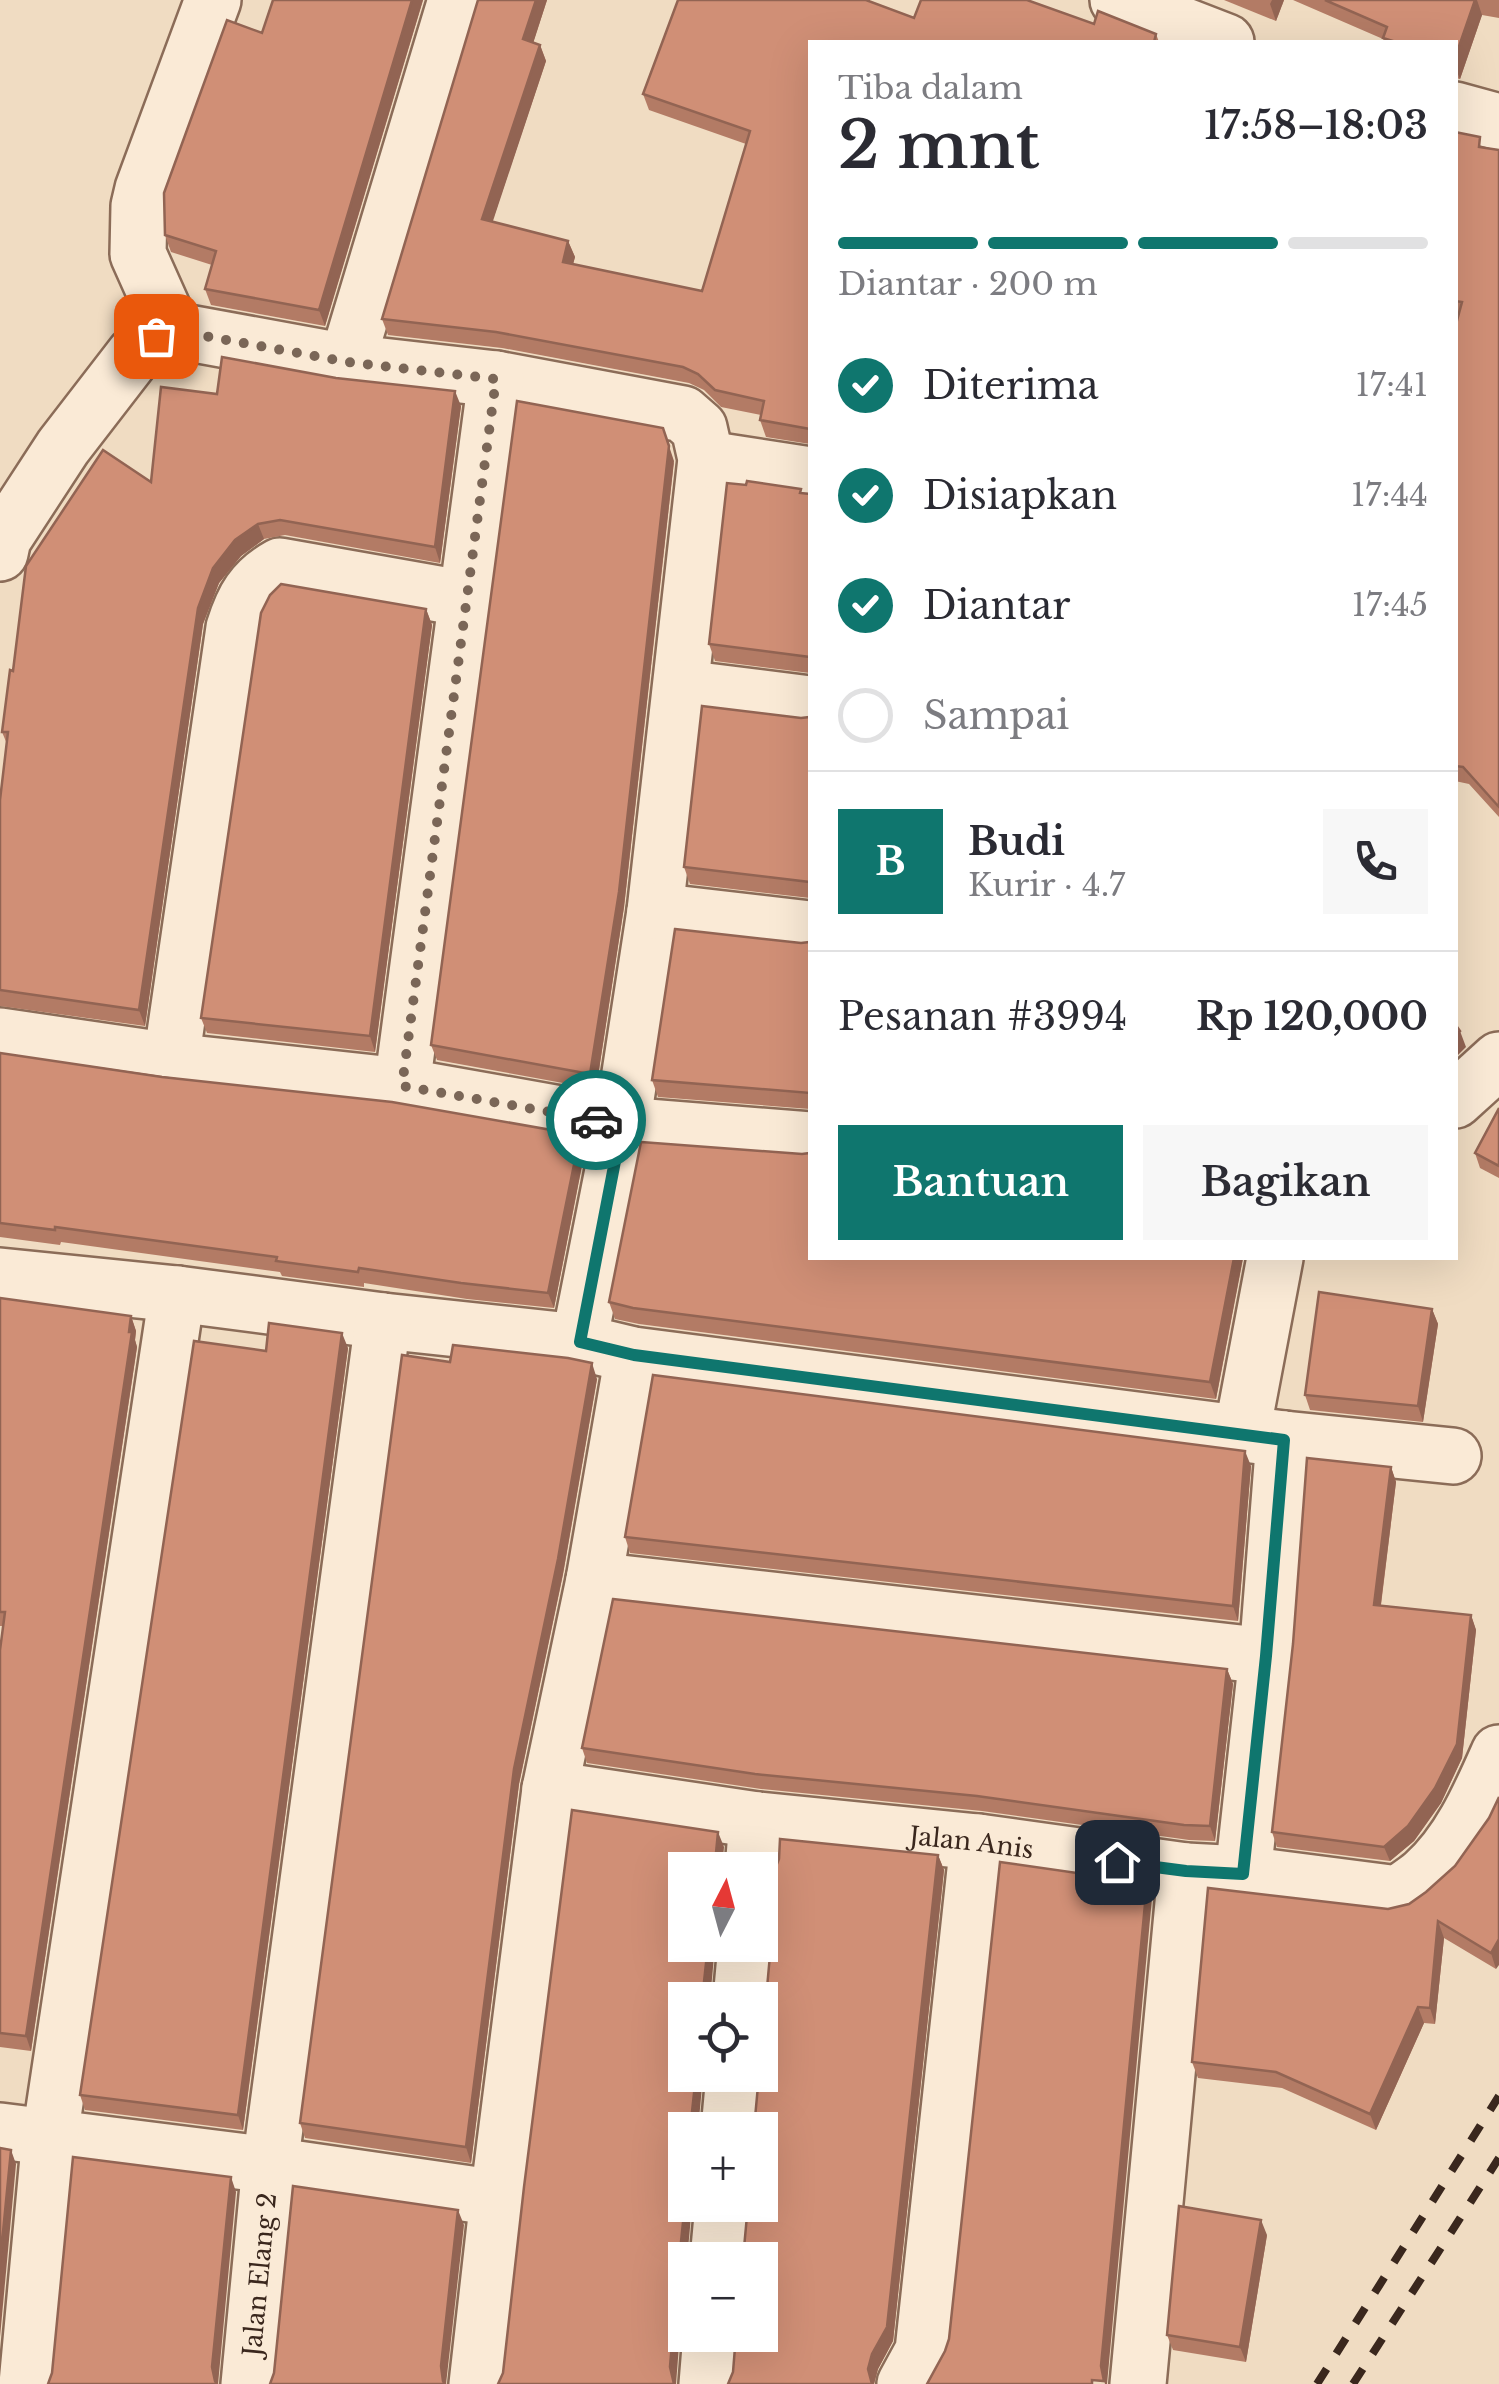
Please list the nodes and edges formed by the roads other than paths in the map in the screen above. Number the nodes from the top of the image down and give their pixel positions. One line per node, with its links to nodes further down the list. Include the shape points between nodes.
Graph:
1 (213, 0): 7 (street, via 139,206 138,254)
2 (456, 0): 8 (street)
3 (1118, 0): 4 (street)
4 (1221, 40)
5 (1458, 111): 6 (street)
6 (1499, 122)
7 (172, 330): 8 (street); 12 (street, via 134,354 63,448 3,539)
8 (347, 362): 9 (street)
9 (496, 379): 10 (street, via 683,414 700,428); 13 (street)
10 (706, 459): 11 (street); 14 (street)
11 (808, 475)
12 (0, 554)
13 (467, 599): 20 (street, via 280,566 264,575 240,607); 21 (street)
14 (682, 688): 15 (street); 16 (street)
15 (808, 704)
16 (656, 911): 17 (street); 23 (street)
17 (808, 929)
18 (0, 1036): 20 (street)
19 (1499, 1060): 22 (street)
20 (171, 1062): 21 (street)
21 (402, 1086): 23 (street)
22 (1458, 1097)
23 (622, 1125): 24 (street); 29 (street)
24 (808, 1140)
25 (1275, 1260): 31 (street)
26 (0, 1276): 27 (street)
27 (177, 1294): 28 (street); 41 (street)
28 (383, 1321): 29 (street); 42 (street, Jalan Elang 2)
29 (580, 1342): 30 (street)
30 (634, 1355): 31 (street); 33 (street)
31 (1263, 1436): 32 (street); 34 (street)
32 (1453, 1456)
33 (594, 1580): 34 (street); 36 (street)
34 (1266, 1656): 40 (street)
35 (1499, 1753): 40 (street, Jalan Anis, via 1457,1837 1425,1875 1398,1894)
36 (550, 1789): 38 (street, Jalan Anis); 43 (street)
37 (978, 1842): 38 (street, Jalan Anis); 39 (street, Jalan Anis); 49 (street, via 923,2351)
38 (755, 1845)
39 (1186, 1871): 40 (street, Jalan Anis); 50 (street)
40 (1243, 1874)
41 (25, 2134): 42 (street); 45 (street)
42 (270, 2165): 43 (street); 46 (street, Jalan Elang 2)
43 (498, 2198): 47 (street)
44 (710, 2352): 48 (street)
45 (28, 2384)
46 (249, 2384)
47 (477, 2384)
48 (707, 2384)
49 (905, 2384)
50 (1138, 2384)

